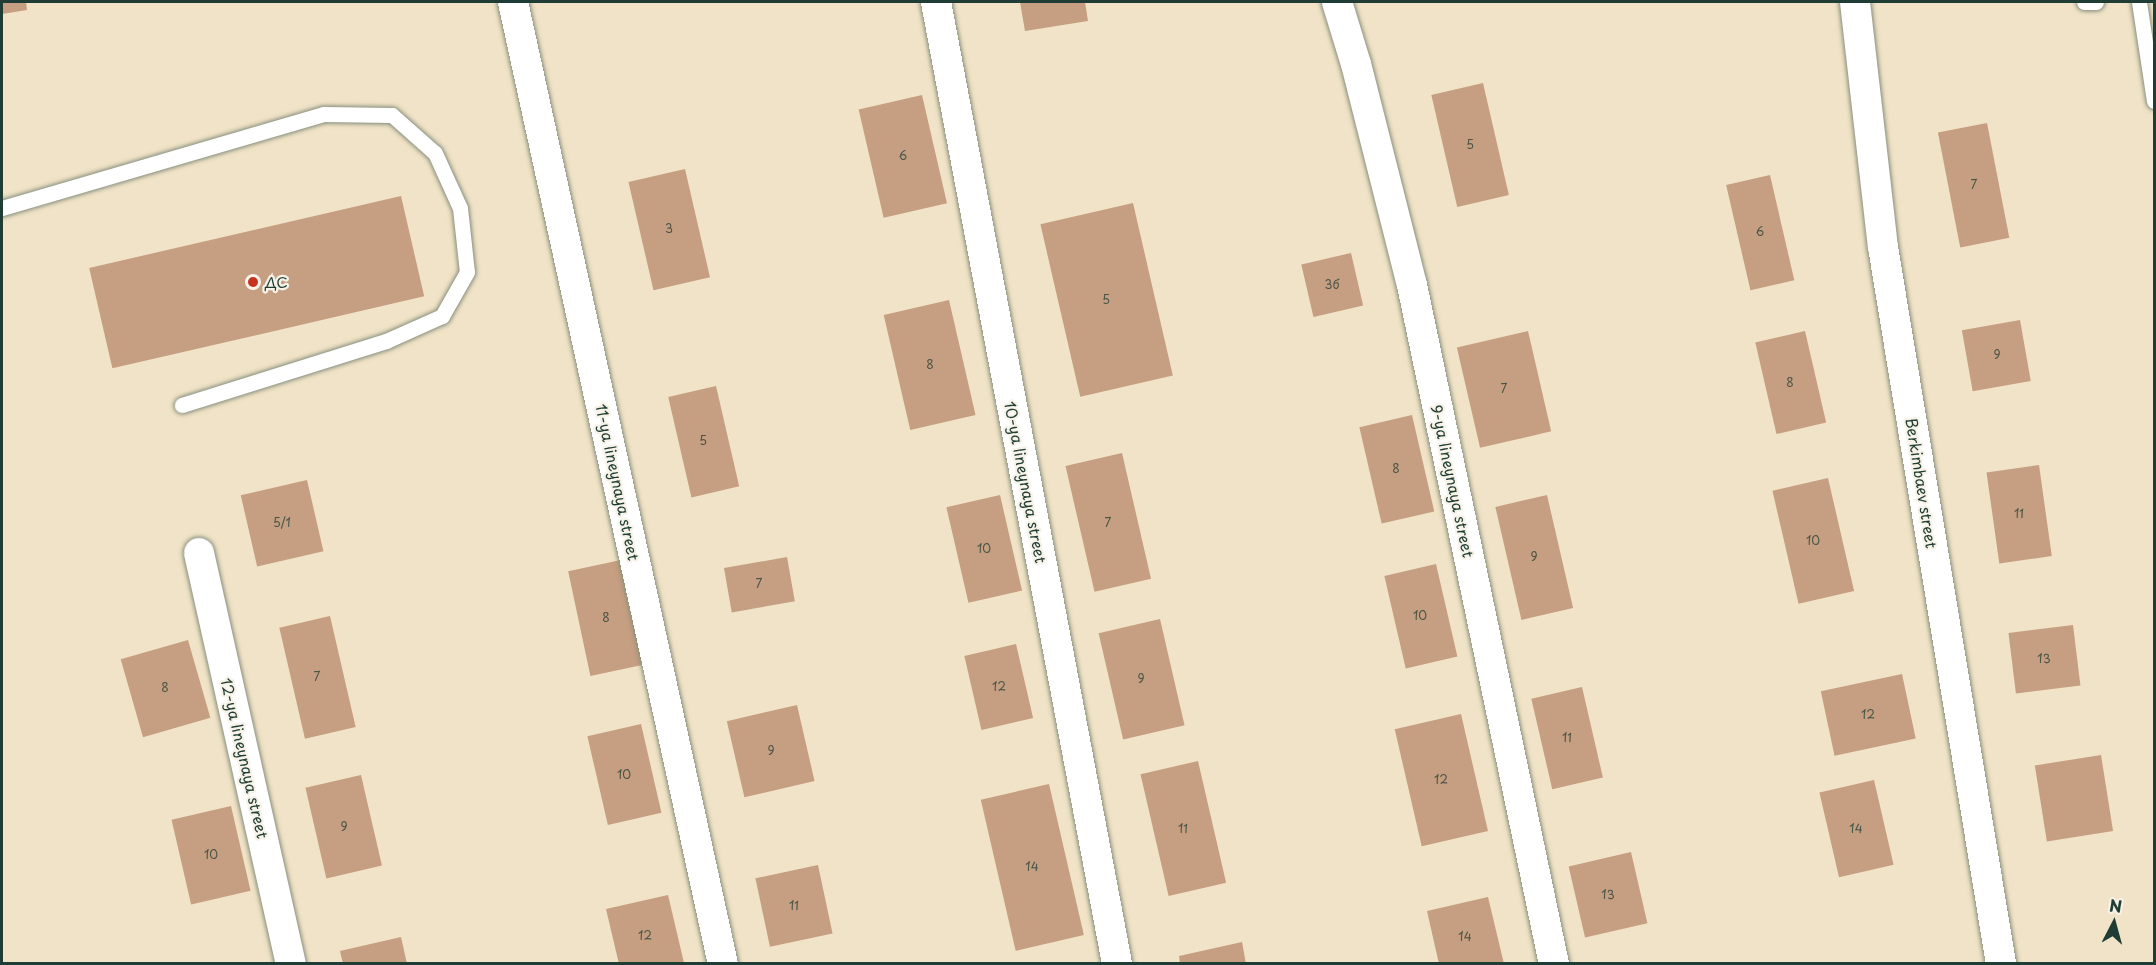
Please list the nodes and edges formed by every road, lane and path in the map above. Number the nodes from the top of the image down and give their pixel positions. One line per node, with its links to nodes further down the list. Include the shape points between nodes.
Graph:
1 (513, 2): 13 (street, 11-ya lineynaya street)
2 (936, 2): 14 (street, 10-ya lineynaya street)
3 (1337, 2): 15 (street, 9-ya lineynaya street, via 1412,285)
4 (1855, 2): 16 (street, Berkimbaev street, via 1883,246)
5 (2084, 2): 6 (lane)
6 (2096, 2)
7 (2139, 2): 8 (lane)
8 (2154, 101)
9 (2, 208): 10 (lane, via 324,114 392,115 435,153 460,208 467,272 442,316 386,341)
10 (182, 405)
11 (199, 553): 12 (street, 12-ya lineynaya street)
12 (291, 963)
13 (723, 963)
14 (1117, 963)
15 (1554, 963)
16 (2001, 963)

